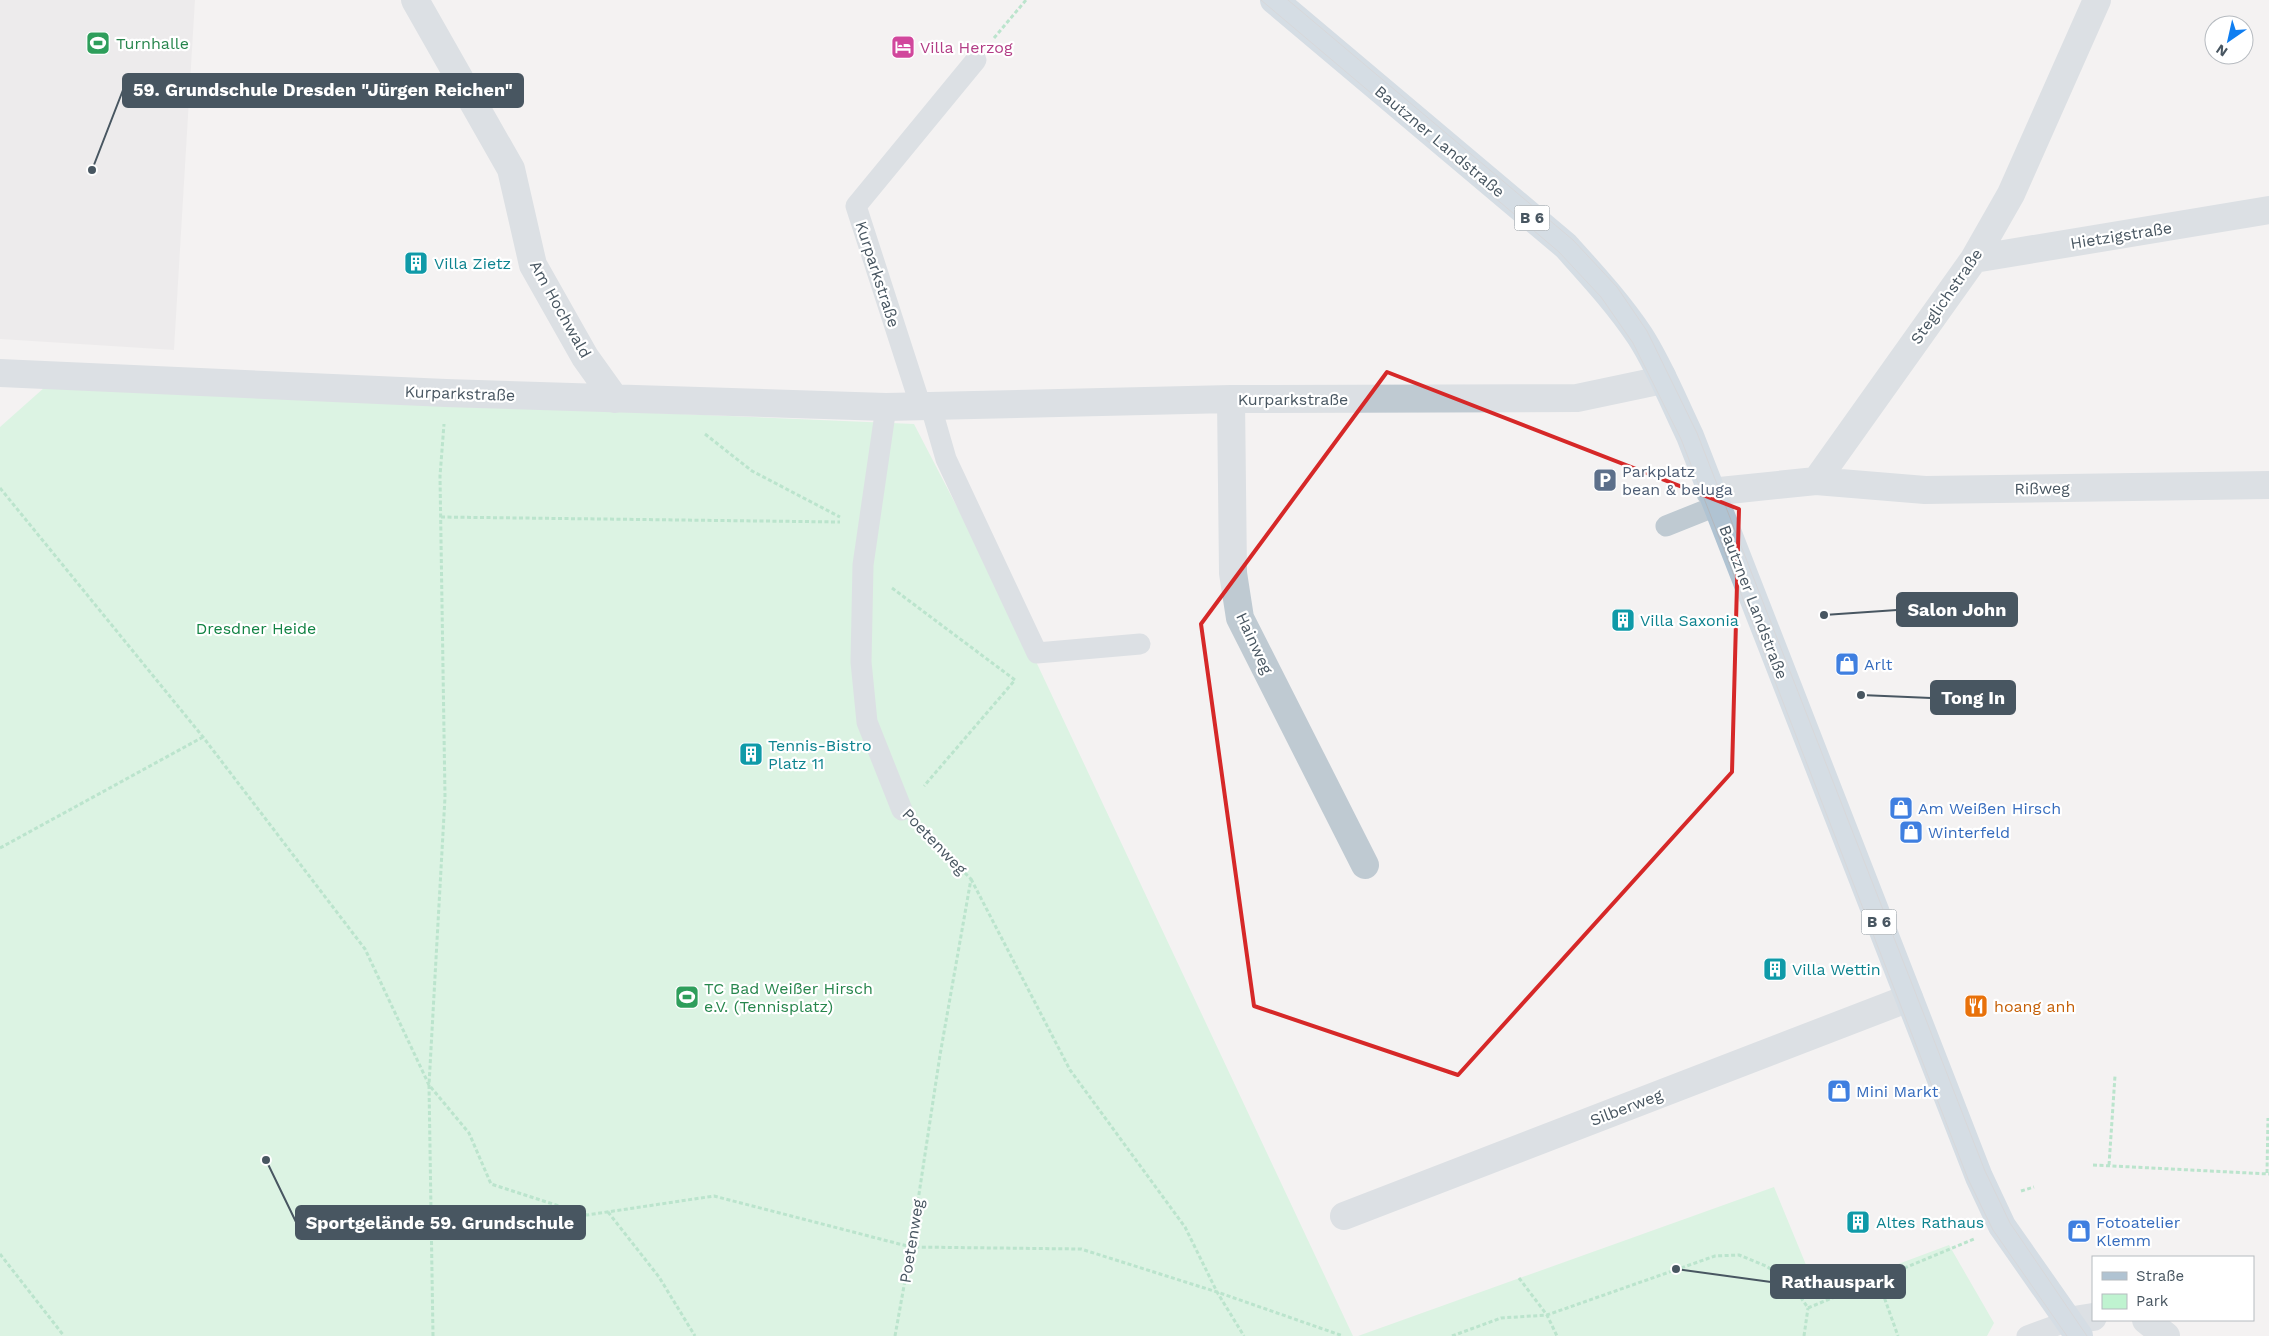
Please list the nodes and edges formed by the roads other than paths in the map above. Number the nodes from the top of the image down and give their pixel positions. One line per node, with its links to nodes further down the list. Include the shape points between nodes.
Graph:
1 (415, 0): 9 (street, Am Hochwald, via 511,169 533,265 585,357)
2 (1274, 0): 8 (main road, Bautzner Landstraße / B 6, via 1566,246 1608,293 1640,337)
3 (2097, 0): 6 (street, Steglichstraße, via 2010,194)
4 (976, 60): 12 (lane, Kurparkstraße, via 856,206)
5 (2269, 210): 6 (street, Hietzigstraße)
6 (1974, 259): 13 (street, Steglichstraße)
7 (0, 373): 9 (street, Kurparkstraße)
8 (1662, 376): 10 (street, Kurparkstraße, via 1653,382 1577,398); 15 (main road, Bautzner Landstraße / B 6, via 1690,436)
9 (615, 399): 11 (street, Kurparkstraße)
10 (1231, 400): 12 (street, Kurparkstraße); 19 (street, Hainweg, via 1233,573 1240,618)
11 (886, 407): 12 (street, Kurparkstraße); 18 (lane, Poetenweg, via 858,526 863,566 861,662 867,722)
12 (926, 407): 17 (lane, via 946,459 1037,653)
13 (1816, 481): 14 (street, Rißweg, via 1925,490); 15 (street)
14 (2269, 484)
15 (1713, 499): 16 (lane); 20 (main road, Bautzner Landstraße / B 6)
16 (1666, 526)
17 (1140, 644)
18 (902, 810)
19 (1365, 864)
20 (1908, 998): 21 (street, Silberweg); 23 (main road, Bautzner Landstraße / B 6, via 1979,1177 2002,1226)
21 (1344, 1216)
22 (2147, 1321): 25 (street)
23 (2080, 1325): 24 (lane)
24 (2027, 1336)
25 (2166, 1336)

